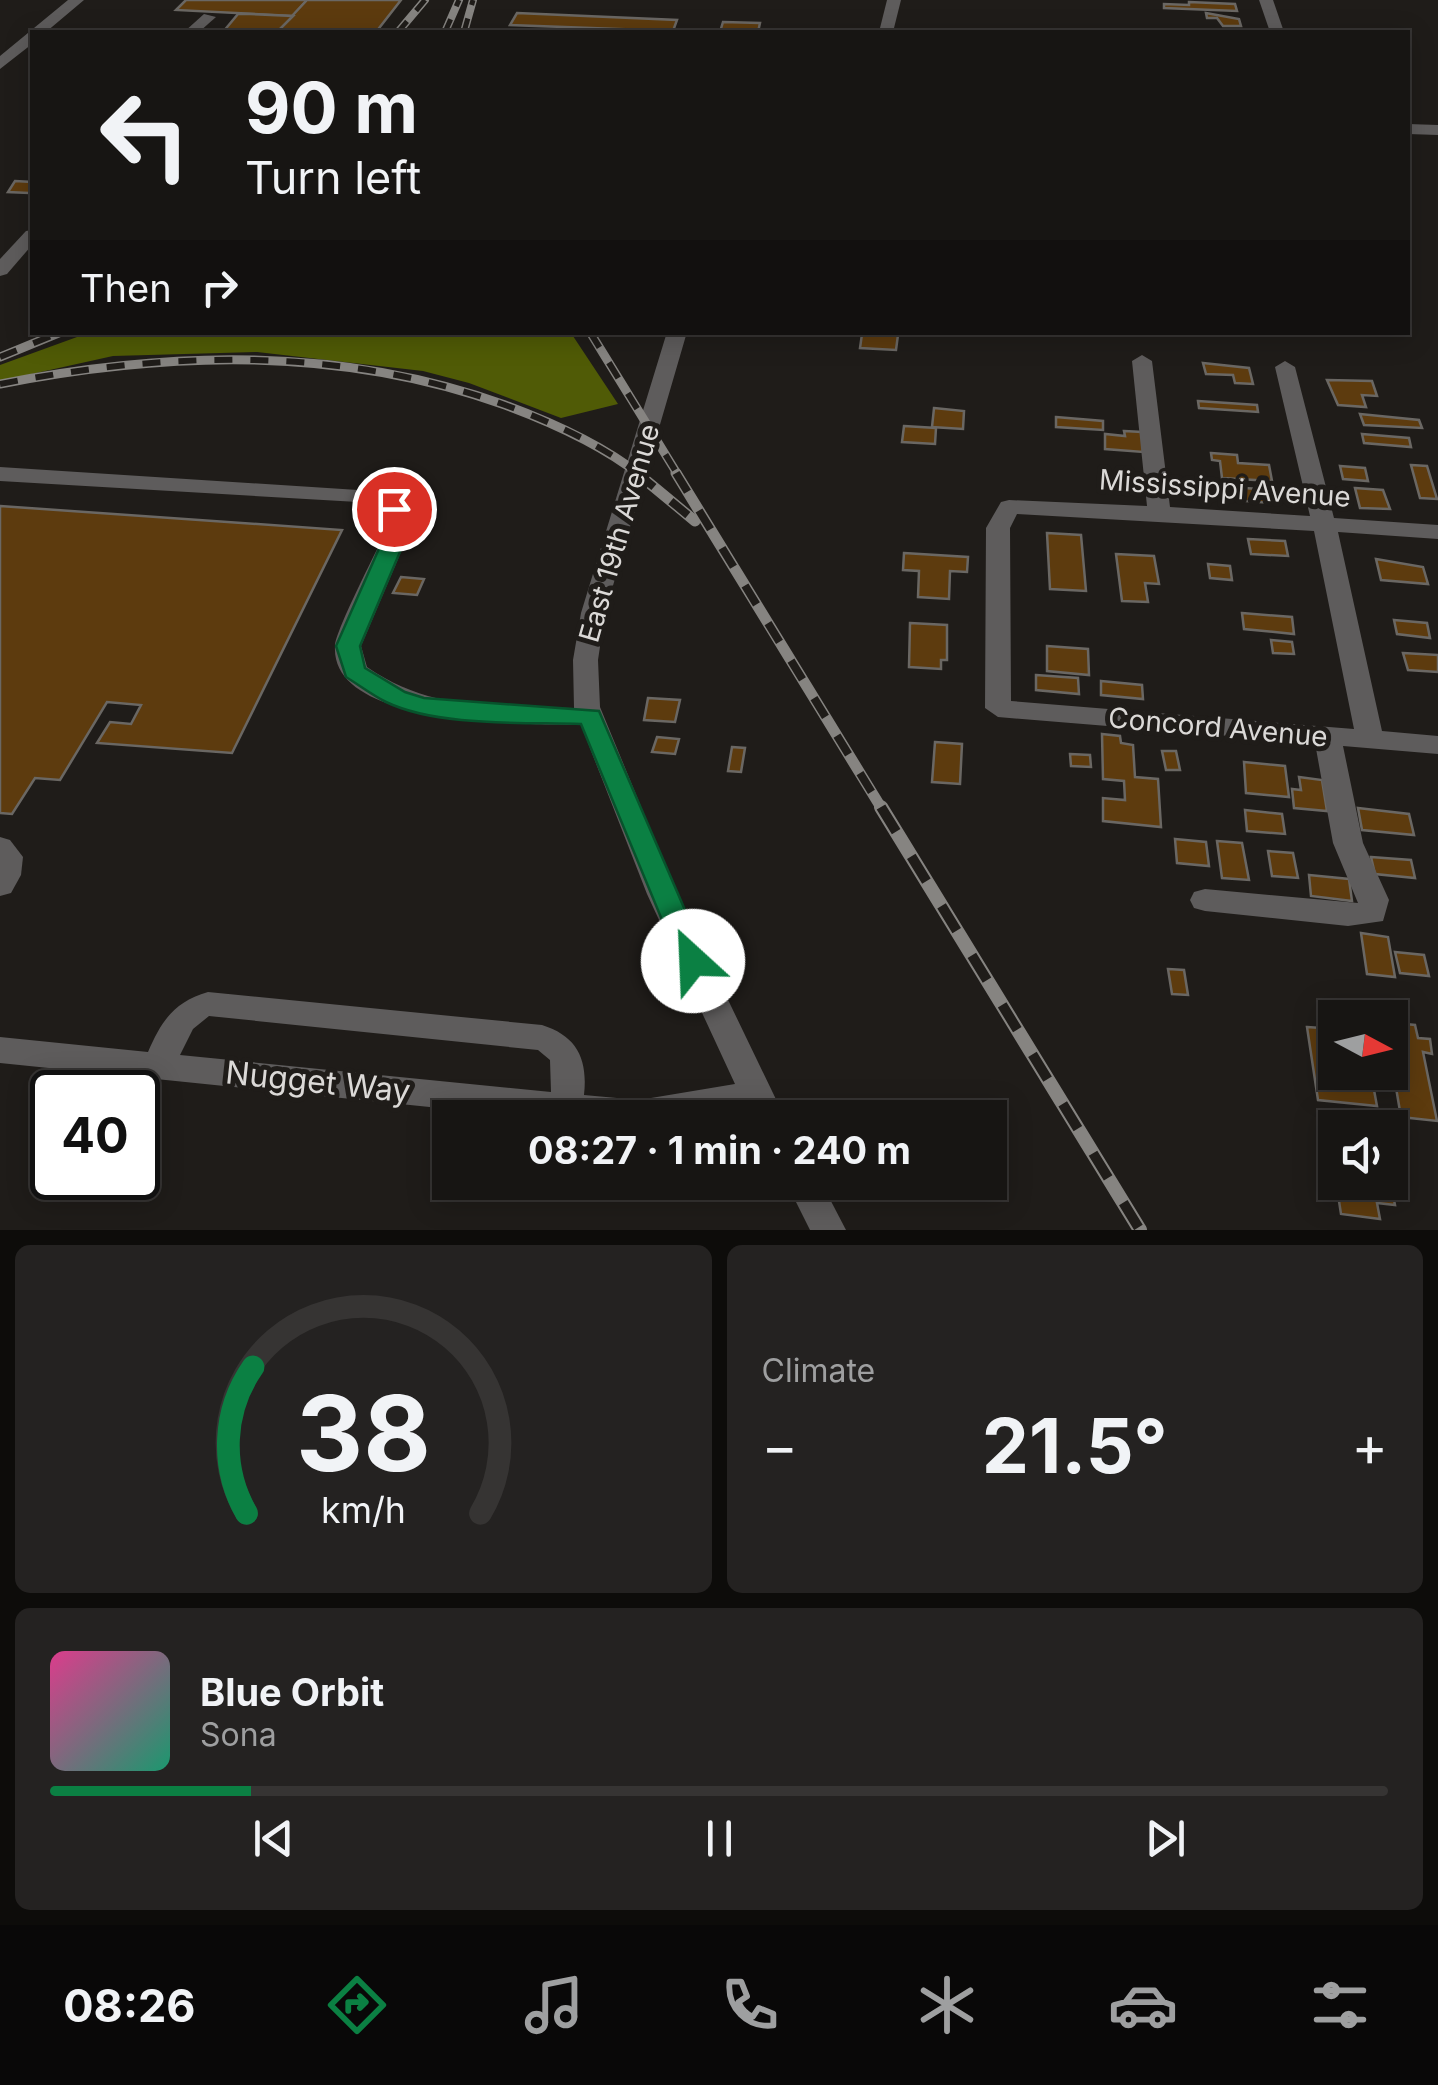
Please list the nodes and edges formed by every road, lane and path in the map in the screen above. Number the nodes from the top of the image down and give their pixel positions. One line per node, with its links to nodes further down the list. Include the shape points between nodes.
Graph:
1 (77, 0): 5 (street)
2 (894, 0): 7 (street)
3 (1266, 0): 8 (street)
4 (210, 16): 6 (street)
5 (40, 30)
6 (194, 30)
7 (886, 30)
8 (1275, 30)
9 (30, 40): 10 (street)
10 (1, 63): 11 (street)
11 (30, 64)
12 (1410, 129): 13 (street)
13 (1438, 130)
14 (30, 237): 15 (street)
15 (0, 270)
16 (676, 335): 24 (street, East 19th Avenue, via 586,643)
17 (1142, 362): 20 (street)
18 (1285, 368): 21 (street)
19 (0, 474): 24 (street, via 381,498 400,526 348,646 354,672 422,705)
20 (1159, 512): 21 (street, Mississippi Avenue); 23 (street, Mississippi Avenue, via 1009,507 998,528)
21 (1324, 524): 22 (street, Mississippi Avenue); 26 (street)
22 (1438, 532)
23 (998, 708): 25 (street, Concord Avenue)
24 (590, 716): 35 (street, East 19th Avenue, via 662,894)
25 (1327, 736): 26 (street, Concord Avenue); 30 (street, via 1348,843 1374,900 1372,913)
26 (1370, 740): 27 (street, Concord Avenue)
27 (1438, 745)
28 (0, 847): 29 (street, via 8,857)
29 (0, 886)
30 (1205, 900)
31 (0, 1050): 32 (street, Nugget Way)
32 (159, 1066): 33 (street, Nugget Way); 34 (street, via 175,1026 189,1009 208,1004 555,1042 566,1054)
33 (497, 1100)
34 (567, 1100)
35 (758, 1100)
36 (812, 1200): 37 (street)
37 (828, 1230)

